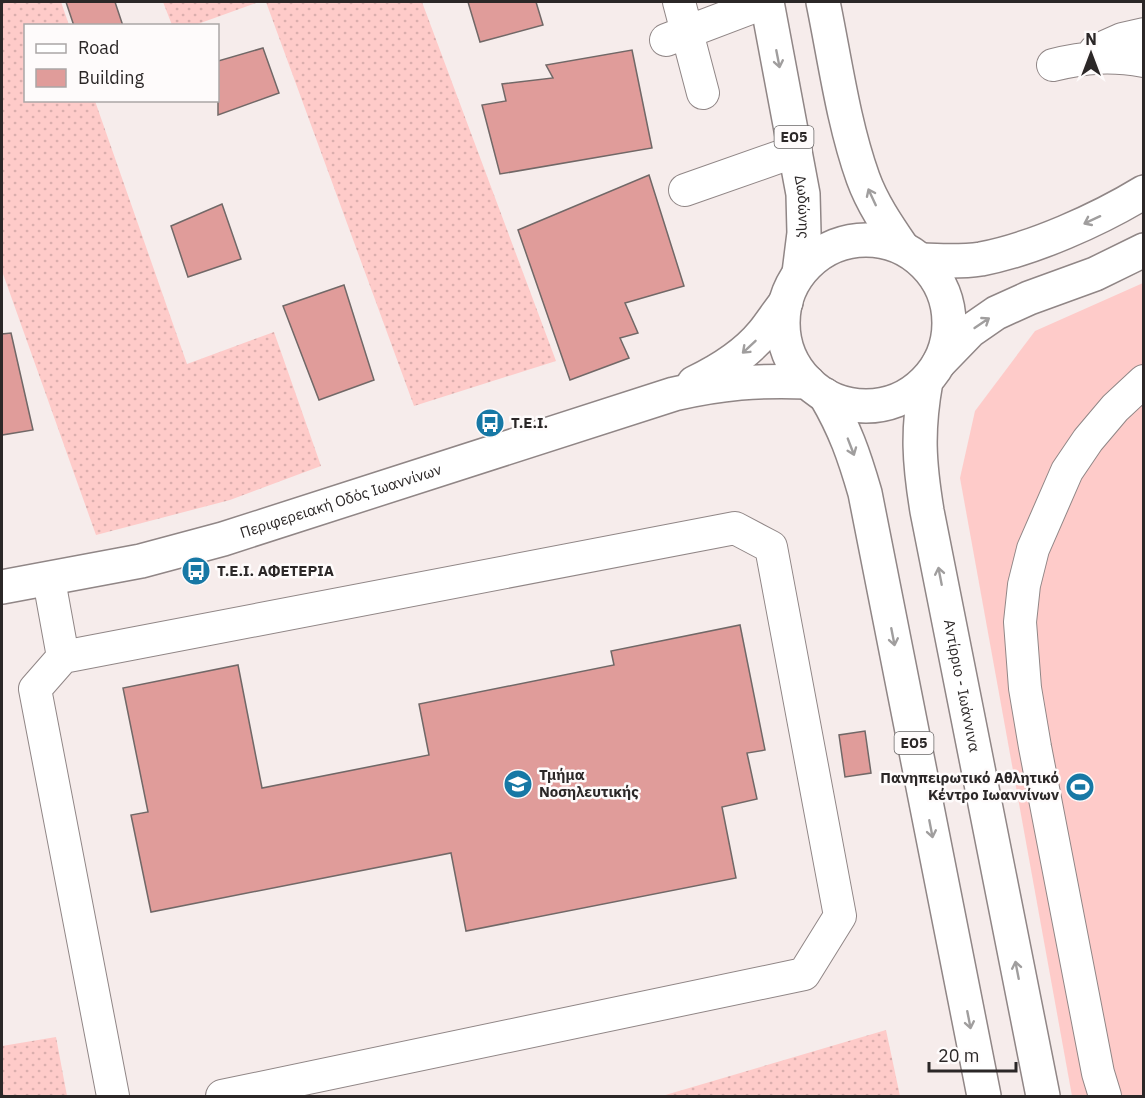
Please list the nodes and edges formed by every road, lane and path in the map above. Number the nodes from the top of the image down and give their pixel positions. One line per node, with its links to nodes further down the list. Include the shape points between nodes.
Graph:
1 (679, 2): 5 (lane)
2 (766, 2): 5 (lane); 8 (main road, Δωδώνης / ΕΟ5, one-way to 8)
3 (823, 2): 12 (main road, one-way to 3, via 879,212 863,179)
4 (1143, 34): 6 (lane, via 1067,62 1119,56)
5 (676, 36): 7 (lane)
6 (1143, 61)
7 (703, 93)
8 (796, 151): 9 (lane); 13 (main road, Δωδώνης / ΕΟ5, via 804,233)
9 (685, 190)
10 (1143, 192): 12 (main road, one-way to 12, via 1079,226 1011,252 950,262)
11 (1143, 250): 14 (main road, one-way to 11, via 970,331 996,313 1095,274)
12 (911, 253): 13 (main road, via 880,240 857,240 835,246 815,257); 14 (main road, via 936,276 950,319 947,342)
13 (792, 287): 16 (main road, ΕΟ5, via 783,323 786,345 794,365); 17 (main road, Περιφερειακή Οδός Ιωαννίνων, one-way to 17, via 763,334 741,354 715,373)
14 (932, 372): 16 (main road, via 908,394 888,403 845,403); 24 (main road, Αντίρριο - Ιωάννινα, one-way to 14, via 927,511 919,452 920,415)
15 (1143, 381): 25 (lane, via 1115,408 1067,471 1033,549 1020,622 1035,747)
16 (817, 388): 17 (main road, Περιφερειακή Οδός Ιωαννίνων, via 747,381); 23 (main road, ΕΟ5, one-way to 23, via 844,428 865,493)
17 (674, 393): 18 (main road, Περιφερειακή Οδός Ιωαννίνων, via 224,539)
18 (49, 580): 19 (main road, Περιφερειακή Οδός Ιωαννίνων); 20 (lane)
19 (2, 587)
20 (63, 657): 21 (lane, via 35,688); 22 (lane, via 735,528 771,547 840,916 804,975)
21 (113, 1096)
22 (222, 1096)
23 (984, 1096)
24 (1043, 1096)
25 (1105, 1096)

